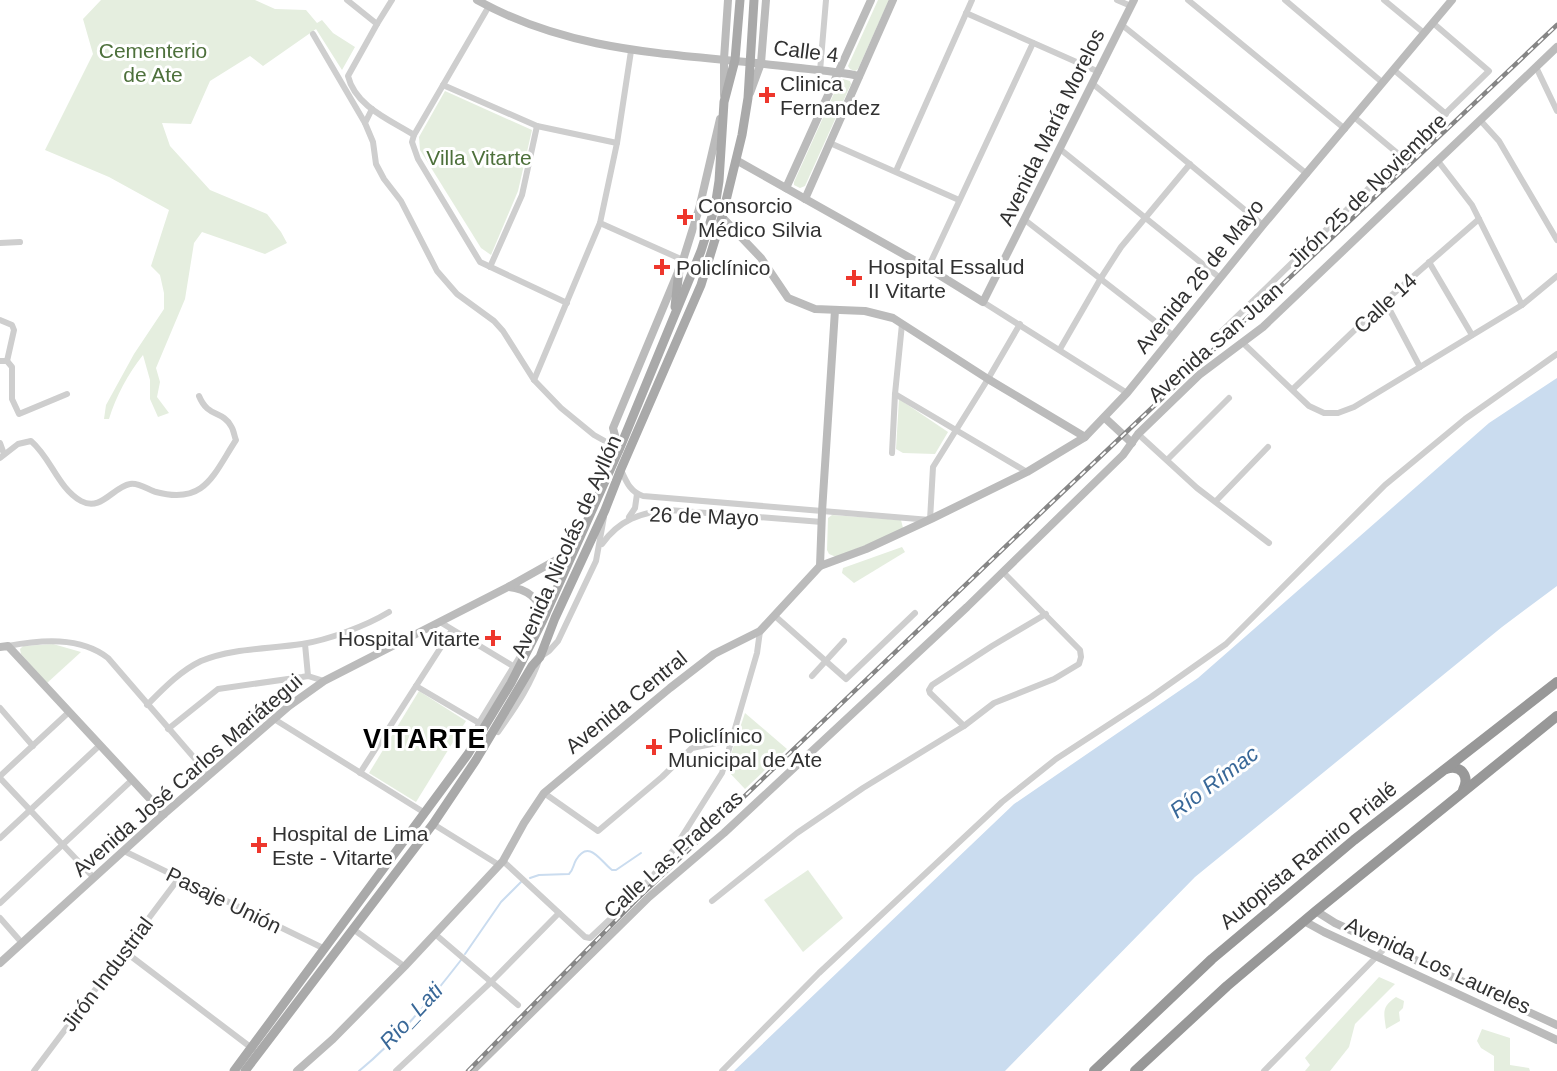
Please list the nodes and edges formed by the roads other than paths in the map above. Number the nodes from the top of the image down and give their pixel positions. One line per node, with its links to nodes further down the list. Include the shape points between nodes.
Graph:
1 (347, 0): 21 (street)
2 (392, 0): 21 (street)
3 (478, 0): 18 (street, Calle 4)
4 (728, 0): 28 (street)
5 (740, 0): 29 (main road, Avenida Nicolás de Ayllón)
6 (754, 0): 30 (main road, Avenida Nicolás de Ayllón)
7 (766, 0): 31 (street)
8 (826, 0): 34 (street)
9 (871, 0): 35 (street)
10 (893, 0): 37 (street)
11 (972, 0): 19 (street)
12 (1117, 0): 17 (street)
13 (1188, 0): 50 (street)
14 (1285, 0): 38 (street)
15 (1384, 0): 23 (street)
16 (1452, 0): 20 (street, Avenida 26 de Mayo)
17 (1132, 3): 22 (street, Avenida María Morelos)
18 (489, 6): 27 (street, Calle 4, via 544,30); 40 (street)
19 (966, 14): 25 (street); 59 (street)
20 (1433, 23): 23 (street, Avenida 26 de Mayo); 45 (street, Jirón 25 de Noviembre, via 1489,71)
21 (377, 24): 43 (street, via 348,76 358,97)
22 (1122, 25): 36 (street, Avenida María Morelos); 60 (street)
23 (1424, 33): 33 (street, Avenida 26 de Mayo)
24 (313, 34): 48 (street)
25 (1033, 43): 36 (street); 63 (street)
26 (1557, 47): 32 (street, Avenida San Juan)
27 (631, 51): 28 (street, Calle 4); 52 (street)
28 (723, 59): 29 (street, Calle 4); 42 (street)
29 (735, 60): 30 (street, Calle 4); 42 (main road, Avenida Nicolás de Ayllón)
30 (749, 62): 31 (street, Calle 4); 41 (main road, Avenida Nicolás de Ayllón)
31 (761, 63): 34 (street, Calle 4); 41 (street)
32 (1536, 67): 44 (street); 47 (street, Avenida San Juan)
33 (1394, 70): 38 (street, Avenida 26 de Mayo); 45 (street)
34 (820, 71): 35 (street, Calle 4)
35 (839, 71): 37 (street, Calle 4); 61 (street)
36 (1099, 72): 39 (street, Avenida María Morelos)
37 (859, 76): 53 (street)
38 (1383, 83): 46 (street, Avenida 26 de Mayo)
39 (1093, 84): 54 (street, Avenida María Morelos); 58 (street)
40 (443, 85): 49 (street); 51 (street)
41 (748, 98): 56 (main road, Avenida Nicolás de Ayllón)
42 (724, 102): 73 (street); 86 (main road, Avenida Nicolás de Ayllón, via 723,153 715,207)
43 (372, 109): 48 (street); 51 (street)
44 (1557, 111)
45 (1446, 114): 55 (street, Jirón 25 de Noviembre)
46 (1354, 117): 50 (street, Avenida 26 de Mayo); 55 (street)
47 (1480, 120): 57 (street, Avenida San Juan); 70 (street, via 1499,141)
48 (365, 123): 99 (street, via 376,164 401,201 437,271 457,294 503,331)
49 (537, 126): 52 (street); 75 (street, via 522,195)
50 (1342, 126): 60 (street, Avenida 26 de Mayo)
51 (414, 135): 75 (street, via 412,142 418,159 480,262)
52 (617, 143): 68 (street)
53 (830, 143): 59 (street); 62 (street)
54 (1060, 149): 65 (street); 67 (street, Avenida María Morelos)
55 (1402, 157): 90 (street, Jirón 25 de Noviembre)
56 (736, 160): 61 (street); 64 (main road, Avenida Nicolás de Ayllón)
57 (1438, 161): 66 (street); 93 (street, Avenida San Juan)
58 (1190, 164): 65 (street); 69 (street)
59 (896, 171): 63 (street)
60 (1306, 174): 69 (street, Avenida 26 de Mayo)
61 (786, 188): 62 (street)
62 (805, 199): 76 (street)
63 (959, 200): 76 (street)
64 (723, 217): 85 (street, via 762,258 788,298 815,309); 117 (main road, Avenida Nicolás de Ayllón, via 701,285)
65 (1146, 218): 79 (street); 80 (street)
66 (1479, 219): 74 (street, Calle 14); 84 (street)
67 (1025, 220): 79 (street); 82 (street, Avenida María Morelos)
68 (600, 224): 73 (street); 83 (street)
69 (1263, 225): 80 (street, Avenida 26 de Mayo)
70 (1557, 240)
71 (20, 242): 72 (street)
72 (0, 243)
73 (683, 260): 77 (street)
74 (1429, 262): 81 (street, Calle 14); 91 (street)
75 (490, 267): 83 (street)
76 (928, 268): 82 (street)
77 (679, 270): 86 (main road); 113 (street, via 613,428)
78 (1557, 276): 84 (street)
79 (1101, 278): 92 (street); 94 (street)
80 (1220, 278): 92 (street, Avenida 26 de Mayo)
81 (1385, 301): 97 (street); 100 (street, Calle 14)
82 (983, 302): 89 (street)
83 (567, 303): 99 (street)
84 (1522, 305): 91 (street)
85 (835, 310): 88 (street, via 882,314); 122 (street)
86 (674, 318): 113 (main road, Avenida Nicolás de Ayllón)
87 (0, 320): 96 (street, via 14,330)
88 (902, 324): 98 (street); 103 (street)
89 (1020, 324): 94 (street); 98 (street)
90 (1220, 333)
91 (1472, 335): 97 (street)
92 (1174, 336): 101 (street, Avenida 26 de Mayo)
93 (1243, 343): 100 (street); 108 (street, Avenida San Juan, via 1199,375)
94 (1060, 349): 101 (street)
95 (1557, 354): 209 (street, via 1465,419 1384,485 1226,644 1056,759 1002,802 819,973)
96 (3, 361): 102 (street, via 12,367 12,399 19,414)
97 (1420, 367): 100 (street, via 1338,413 1324,413 1309,406)
98 (988, 379): 107 (street); 109 (street)
99 (534, 380): 113 (street, via 561,408)
100 (1293, 389)
101 (1127, 393): 106 (street, Avenida 26 de Mayo)
102 (66, 394)
103 (895, 394): 107 (street); 114 (street)
104 (199, 396): 115 (street, via 204,407 232,426 236,440 204,487 188,495 160,493 129,484 105,500 87,504 58,480 31,441 18,444)
105 (1229, 398): 116 (street)
106 (1105, 418): 109 (street, Avenida 26 de Mayo); 111 (street)
107 (957, 430): 118 (street); 124 (street, via 932,470)
108 (1138, 434): 111 (street, Avenida San Juan); 116 (street)
109 (1085, 437): 118 (street, Avenida 26 de Mayo)
110 (0, 443): 115 (street)
111 (1132, 443): 130 (street, Avenida San Juan)
112 (1269, 447): 120 (street)
113 (619, 450): 128 (main road, Avenida Nicolás de Ayllón)
114 (892, 453)
115 (2, 456)
116 (1167, 460): 120 (street)
117 (621, 469): 119 (street, 26 de Mayo); 121 (main road, Avenida Nicolás de Ayllón)
118 (1027, 472): 124 (street, Avenida 26 de Mayo)
119 (637, 494): 122 (street, 26 de Mayo); 123 (street, via 635,508)
120 (1216, 501): 126 (street)
121 (605, 510): 127 (street); 145 (main road, Avenida Nicolás de Ayllón)
122 (822, 512): 124 (street); 125 (street)
123 (627, 520): 125 (street, 26 de Mayo, via 669,510); 127 (street, 26 de Mayo)
124 (930, 520): 129 (street, Avenida 26 de Mayo)
125 (822, 522): 129 (street)
126 (1269, 543)
127 (600, 547): 145 (street, via 558,641)
128 (574, 550): 131 (street, Avenida José Carlos Mariátegui); 136 (main road, Avenida Nicolás de Ayllón)
129 (820, 566): 135 (street, Avenida Central)
130 (1004, 572): 134 (street); 148 (street, Avenida San Juan)
131 (508, 587): 136 (street, via 535,598); 137 (street, Avenida José Carlos Mariátegui)
132 (389, 612): 143 (street)
133 (915, 613): 146 (street, via 846,679)
134 (1047, 614): 160 (street, via 932,685 930,693); 160 (street, via 1080,650 1078,664 1054,679 994,703)
135 (775, 616): 139 (street, Avenida Central); 146 (street)
136 (544, 618): 147 (street); 165 (main road, Avenida Nicolás de Ayllón)
137 (440, 622): 138 (street); 151 (street, Avenida José Carlos Mariátegui)
138 (452, 630): 147 (street); 153 (street)
139 (760, 631): 140 (street, Avenida Central); 142 (street)
140 (749, 637): 142 (street); 172 (street, Avenida Central, via 714,654)
141 (844, 641): 146 (street)
142 (759, 643): 162 (street)
143 (305, 644): 149 (street); 154 (street, via 201,661 179,675)
144 (3, 645): 154 (street, via 51,640 89,646 108,658); 156 (street)
145 (540, 657): 176 (main road, Avenida Nicolás de Ayllón)
146 (826, 660): 150 (street)
147 (513, 666): 159 (street)
148 (901, 668): 208 (street, Calle Las Praderas, via 724,833 649,897)
149 (308, 676): 151 (street); 161 (street, via 218,689)
150 (812, 676)
151 (324, 681): 158 (street, Avenida José Carlos Mariátegui)
152 (1557, 682): 166 (highway, Autopista Ramiro Prialé)
153 (416, 686): 159 (street); 167 (street)
154 (147, 705): 161 (street)
155 (0, 708): 164 (street)
156 (69, 712): 163 (street); 164 (street)
157 (1557, 716): 171 (highway)
158 (274, 719): 167 (street); 168 (street, Avenida José Carlos Mariátegui)
159 (479, 723): 165 (street)
160 (964, 726): 183 (street, via 797,832)
161 (168, 729): 168 (street)
162 (731, 740): 172 (street, via 692,748 598,831); 186 (street, via 724,769 707,799 674,849 622,908 590,938)
163 (100, 745): 170 (street); 173 (street)
164 (33, 746): 169 (street)
165 (468, 754): 175 (main road, Avenida Nicolás de Ayllón)
166 (1445, 769): 171 (highway, via 1463,772); 210 (highway, Autopista Ramiro Prialé, via 1212,959)
167 (360, 773): 175 (street)
168 (209, 776): 174 (street, Avenida José Carlos Mariátegui)
169 (0, 777): 173 (street)
170 (132, 780): 174 (street); 178 (street)
171 (1463, 790): 185 (highway)
172 (544, 792): 180 (street, Avenida Central)
173 (30, 810): 177 (street); 178 (street)
174 (164, 814): 179 (street, Avenida José Carlos Mariátegui)
175 (426, 814): 193 (main road, Avenida Nicolás de Ayllón)
176 (433, 824): 180 (street); 189 (main road, Avenida Nicolás de Ayllón)
177 (0, 838)
178 (62, 844): 181 (street); 184 (street)
179 (124, 850): 181 (street, Avenida José Carlos Mariátegui); 182 (street, Pasaje Unión)
180 (501, 863): 186 (street); 190 (street, Avenida Central)
181 (94, 878): 191 (street, Avenida José Carlos Mariátegui)
182 (179, 878): 193 (street, Pasaje Unión); 194 (street, Jirón Industrial)
183 (712, 901)
184 (0, 903)
185 (1316, 911): 188 (highway); 192 (street, Avenida Los Laureles)
186 (559, 913): 198 (street)
187 (0, 918): 191 (street)
188 (1304, 921): 195 (street, Avenida Los Laureles); 211 (highway)
189 (353, 930): 197 (street); 202 (main road, Avenida Nicolás de Ayllón)
190 (435, 934): 198 (street); 206 (street, Avenida Central)
191 (22, 942): 196 (street, Avenida José Carlos Mariátegui)
192 (1387, 946): 195 (street); 200 (street, Avenida Los Laureles)
193 (325, 949): 202 (main road, Avenida Nicolás de Ayllón)
194 (124, 951): 202 (street); 203 (street, Jirón Industrial)
195 (1378, 957): 201 (street, Avenida Los Laureles); 212 (street)
196 (0, 963)
197 (401, 964)
198 (491, 982): 199 (street); 207 (street)
199 (518, 1005)
200 (1557, 1025)
201 (1557, 1040)
202 (255, 1051): 204 (main road, Avenida Nicolás de Ayllón); 205 (main road, Avenida Nicolás de Ayllón)
203 (34, 1071)
204 (234, 1071)
205 (245, 1071)
206 (297, 1071)
207 (396, 1071)
208 (472, 1071)
209 (722, 1071)
210 (1094, 1071)
211 (1134, 1071)
212 (1264, 1071)

